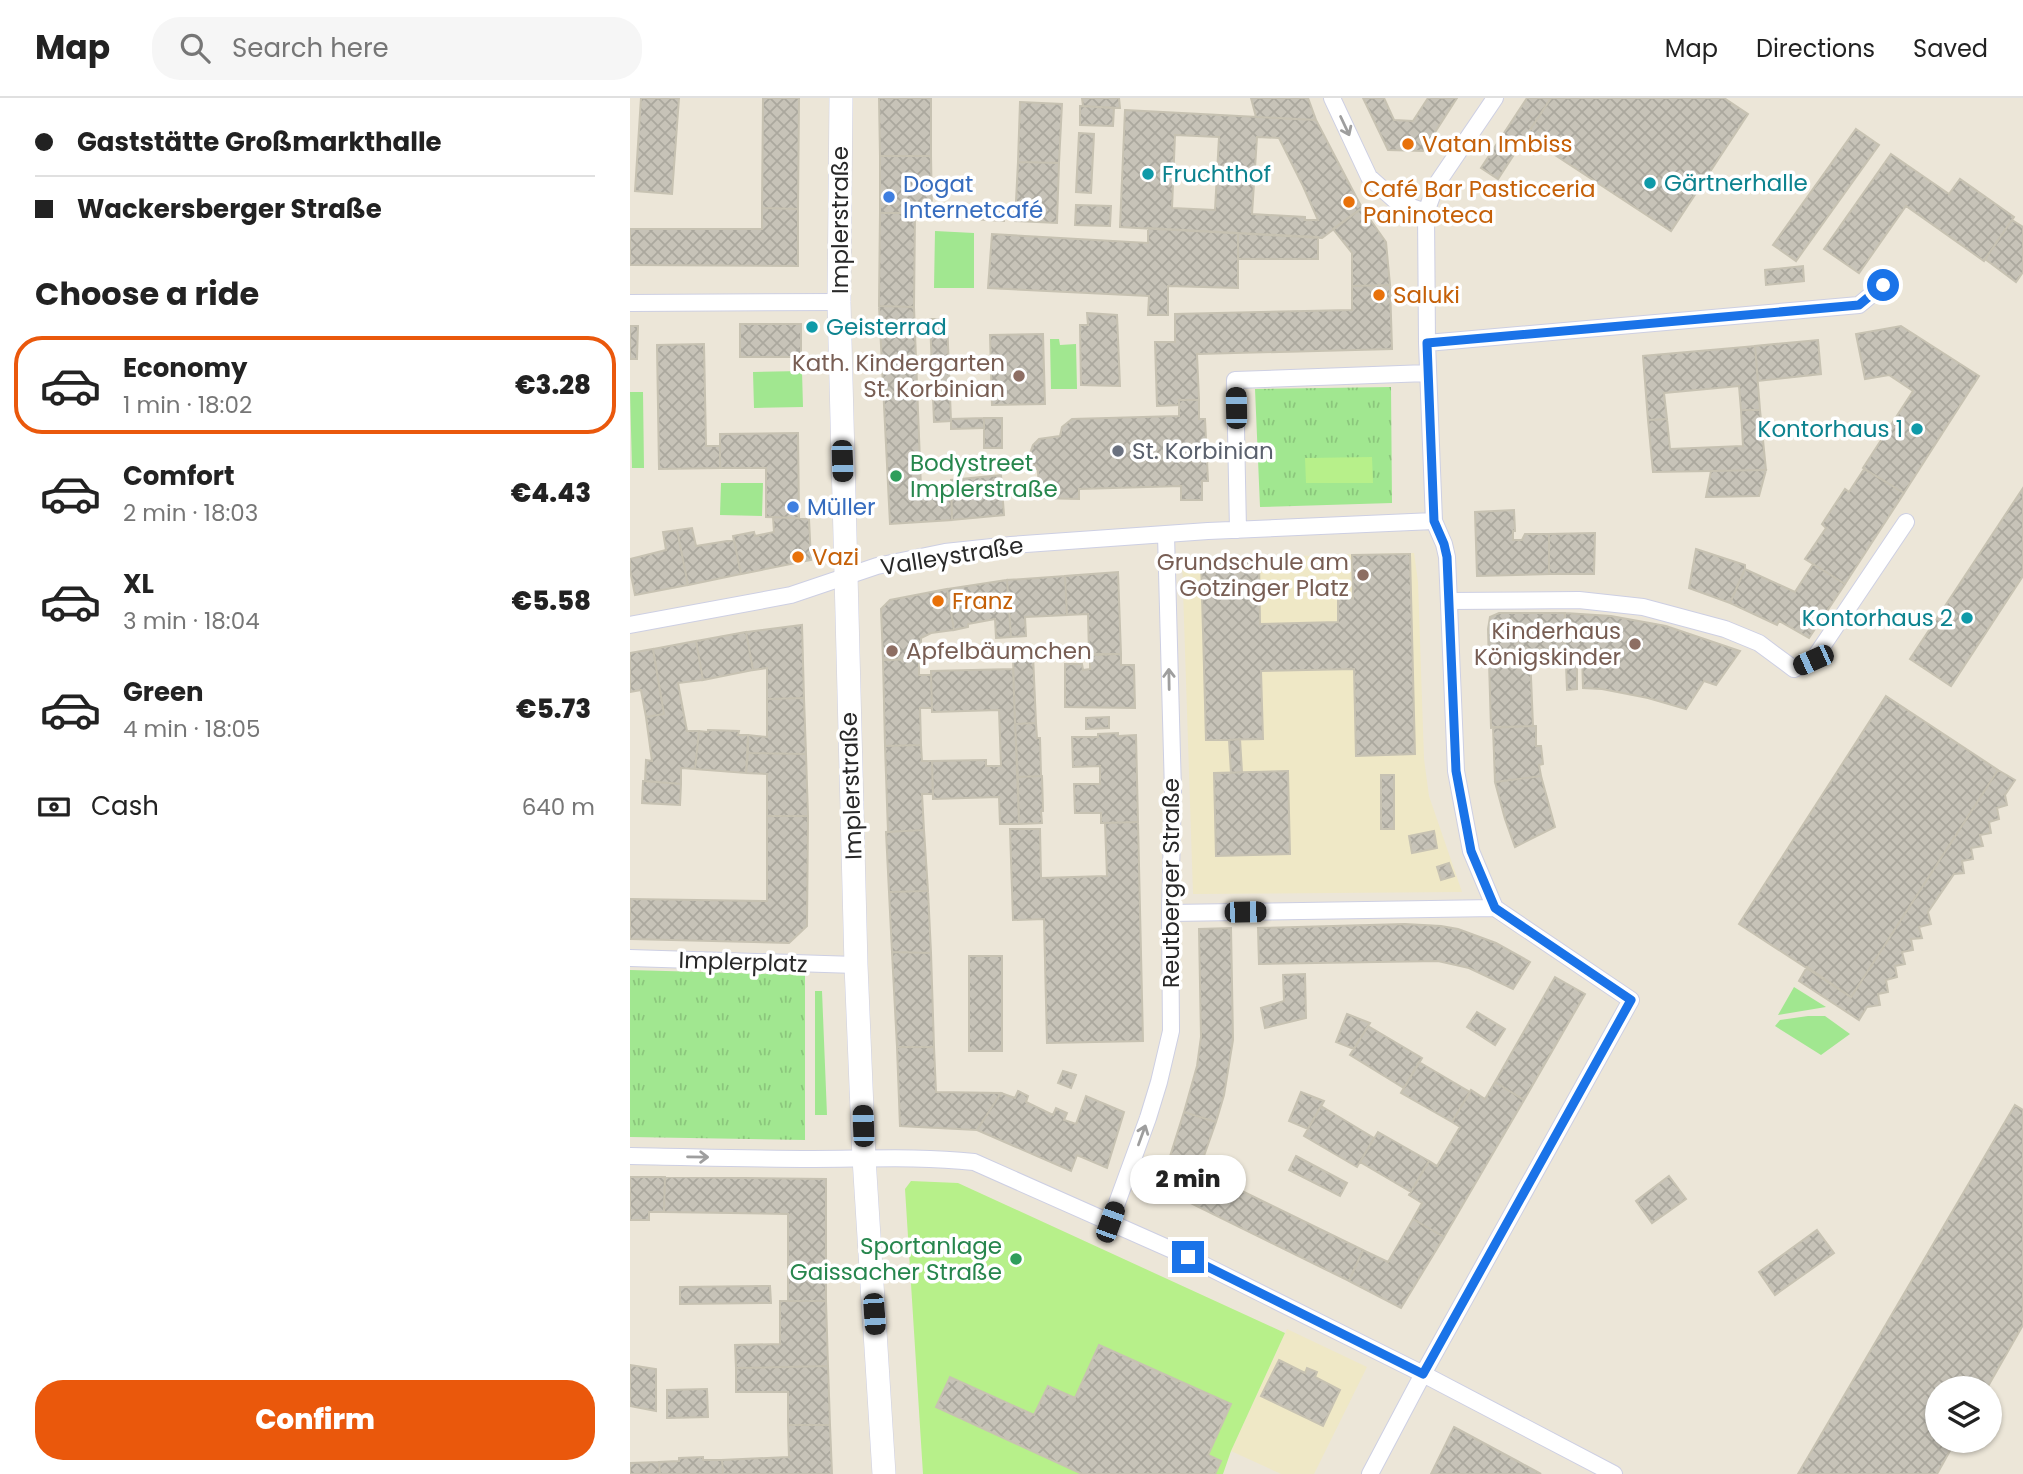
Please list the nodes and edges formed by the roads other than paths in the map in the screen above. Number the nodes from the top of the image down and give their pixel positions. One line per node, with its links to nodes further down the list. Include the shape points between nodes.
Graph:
1 (841, 98): 6 (main road, Implerstraße)
2 (1332, 98): 4 (street, one-way to 4, via 1369,177 1397,202)
3 (1495, 98): 4 (street, via 1436,185)
4 (1426, 212): 8 (street)
5 (1883, 285): 8 (street, via 1859,305)
6 (839, 302): 7 (street); 14 (main road, Implerstraße)
7 (630, 303)
8 (1427, 343): 9 (street)
9 (1428, 373): 10 (street); 12 (street, via 1235,380)
10 (1434, 521): 12 (street, Valleystraße); 15 (street, via 1444,544)
11 (1906, 522): 15 (street, via 1813,660 1794,669 1759,643 1725,629 1643,607 1578,600)
12 (1238, 530): 13 (street, Valleystraße)
13 (1166, 535): 14 (street, Valleystraße, via 956,551); 18 (street, Reutberger Straße, one-way to 13, via 1173,792)
14 (845, 576): 16 (street, Valleystraße, via 791,595); 20 (main road, Implerstraße)
15 (1449, 601): 17 (street, via 1460,799 1471,851)
16 (630, 625)
17 (1495, 908): 18 (street); 24 (street, via 1631,1000)
18 (1170, 913): 23 (street, Reutberger Straße, one-way to 18, via 1148,1118 1171,1031)
19 (630, 958): 20 (street, Implerplatz)
20 (856, 965): 22 (main road, Implerstraße)
21 (630, 1156): 22 (street, one-way to 22)
22 (864, 1158): 23 (street, via 974,1162); 25 (main road, Implerstraße)
23 (1110, 1222): 24 (street)
24 (1423, 1374): 26 (street); 27 (street)
25 (884, 1474)
26 (1370, 1474)
27 (1614, 1474)

